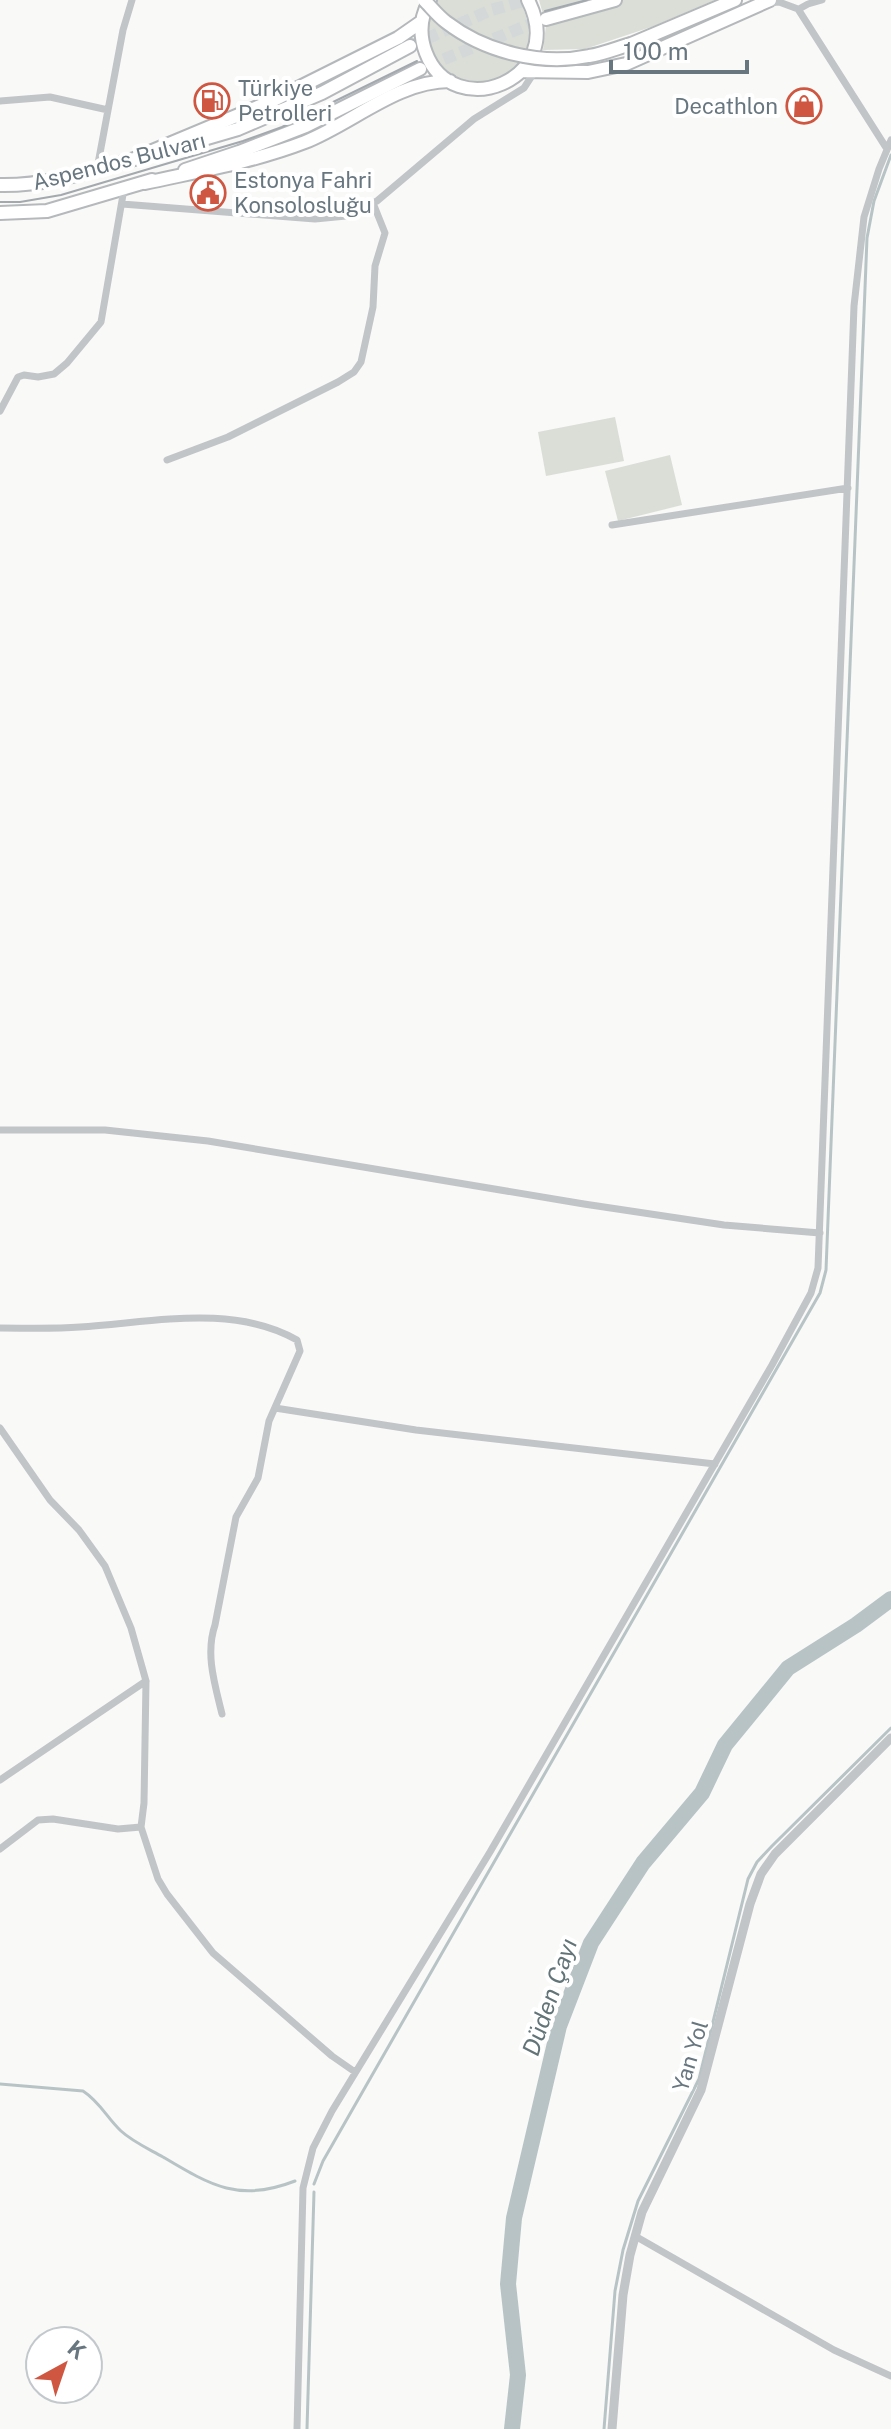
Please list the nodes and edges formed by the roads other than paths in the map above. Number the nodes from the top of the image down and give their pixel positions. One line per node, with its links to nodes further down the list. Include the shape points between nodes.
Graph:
1 (132, 0): 17 (street)
2 (427, 0): 5 (main road, bridge, via 445,21 473,39 550,59 631,44); 10 (main road)
3 (528, 0): 13 (main road, via 537,20 537,41)
4 (615, 0): 9 (main road)
5 (735, 0)
6 (822, 0): 8 (street)
7 (765, 2): 8 (street); 14 (main road, via 626,64 588,72)
8 (799, 6): 19 (street)
9 (546, 19)
10 (421, 22): 15 (main road, via 429,61); 20 (main road, via 272,101)
11 (410, 46): 20 (main road, Aspendos Bulvarı, via 322,93 238,129)
12 (420, 69): 22 (main road, Aspendos Bulvarı, via 306,126)
13 (521, 71): 14 (main road); 15 (main road, via 500,86 480,90)
14 (535, 71): 25 (street, via 524,88 474,119)
15 (450, 81): 22 (main road, via 419,84 310,140 263,157)
16 (0, 101): 17 (street, via 50,97)
17 (108, 110): 21 (street)
18 (891, 140): 19 (street)
19 (887, 149): 30 (street, via 864,217 854,306)
20 (138, 157): 21 (main road, Aspendos Bulvarı)
21 (97, 169): 23 (main road, Aspendos Bulvarı, via 51,182)
22 (145, 183): 24 (main road, Aspendos Bulvarı)
23 (0, 185)
24 (124, 189): 26 (street); 27 (main road, Aspendos Bulvarı, via 47,211)
25 (373, 203): 26 (street, via 346,216 315,219); 29 (street, via 385,233 361,362 354,372 228,437)
26 (122, 204): 28 (street, via 101,322 54,374 18,377)
27 (0, 213)
28 (0, 411)
29 (167, 460)
30 (848, 488): 31 (street); 33 (street)
31 (612, 525)
32 (0, 1130): 33 (street, via 105,1130 208,1141 600,1207)
33 (820, 1233): 37 (street, via 811,1293)
34 (0, 1328): 35 (street, via 196,1318 284,1332 297,1340 300,1351)
35 (275, 1408): 37 (street, via 416,1430); 39 (street, via 258,1478 236,1517 210,1639)
36 (0, 1428): 38 (street, via 105,1566)
37 (715, 1464): 44 (street, via 490,1852)
38 (146, 1681): 41 (street); 42 (street)
39 (222, 1714)
40 (891, 1738): 45 (street, Yan Yol, via 786,1842 761,1874 701,2090)
41 (0, 1780)
42 (141, 1827): 43 (street, via 38,1820); 44 (street, via 158,1879 213,1953)
43 (0, 1849)
44 (355, 2072): 47 (street, via 305,2172)
45 (635, 2236): 46 (street, via 834,2350); 48 (street, Yan Yol, via 623,2295)
46 (891, 2376)
47 (297, 2429)
48 (612, 2429)

